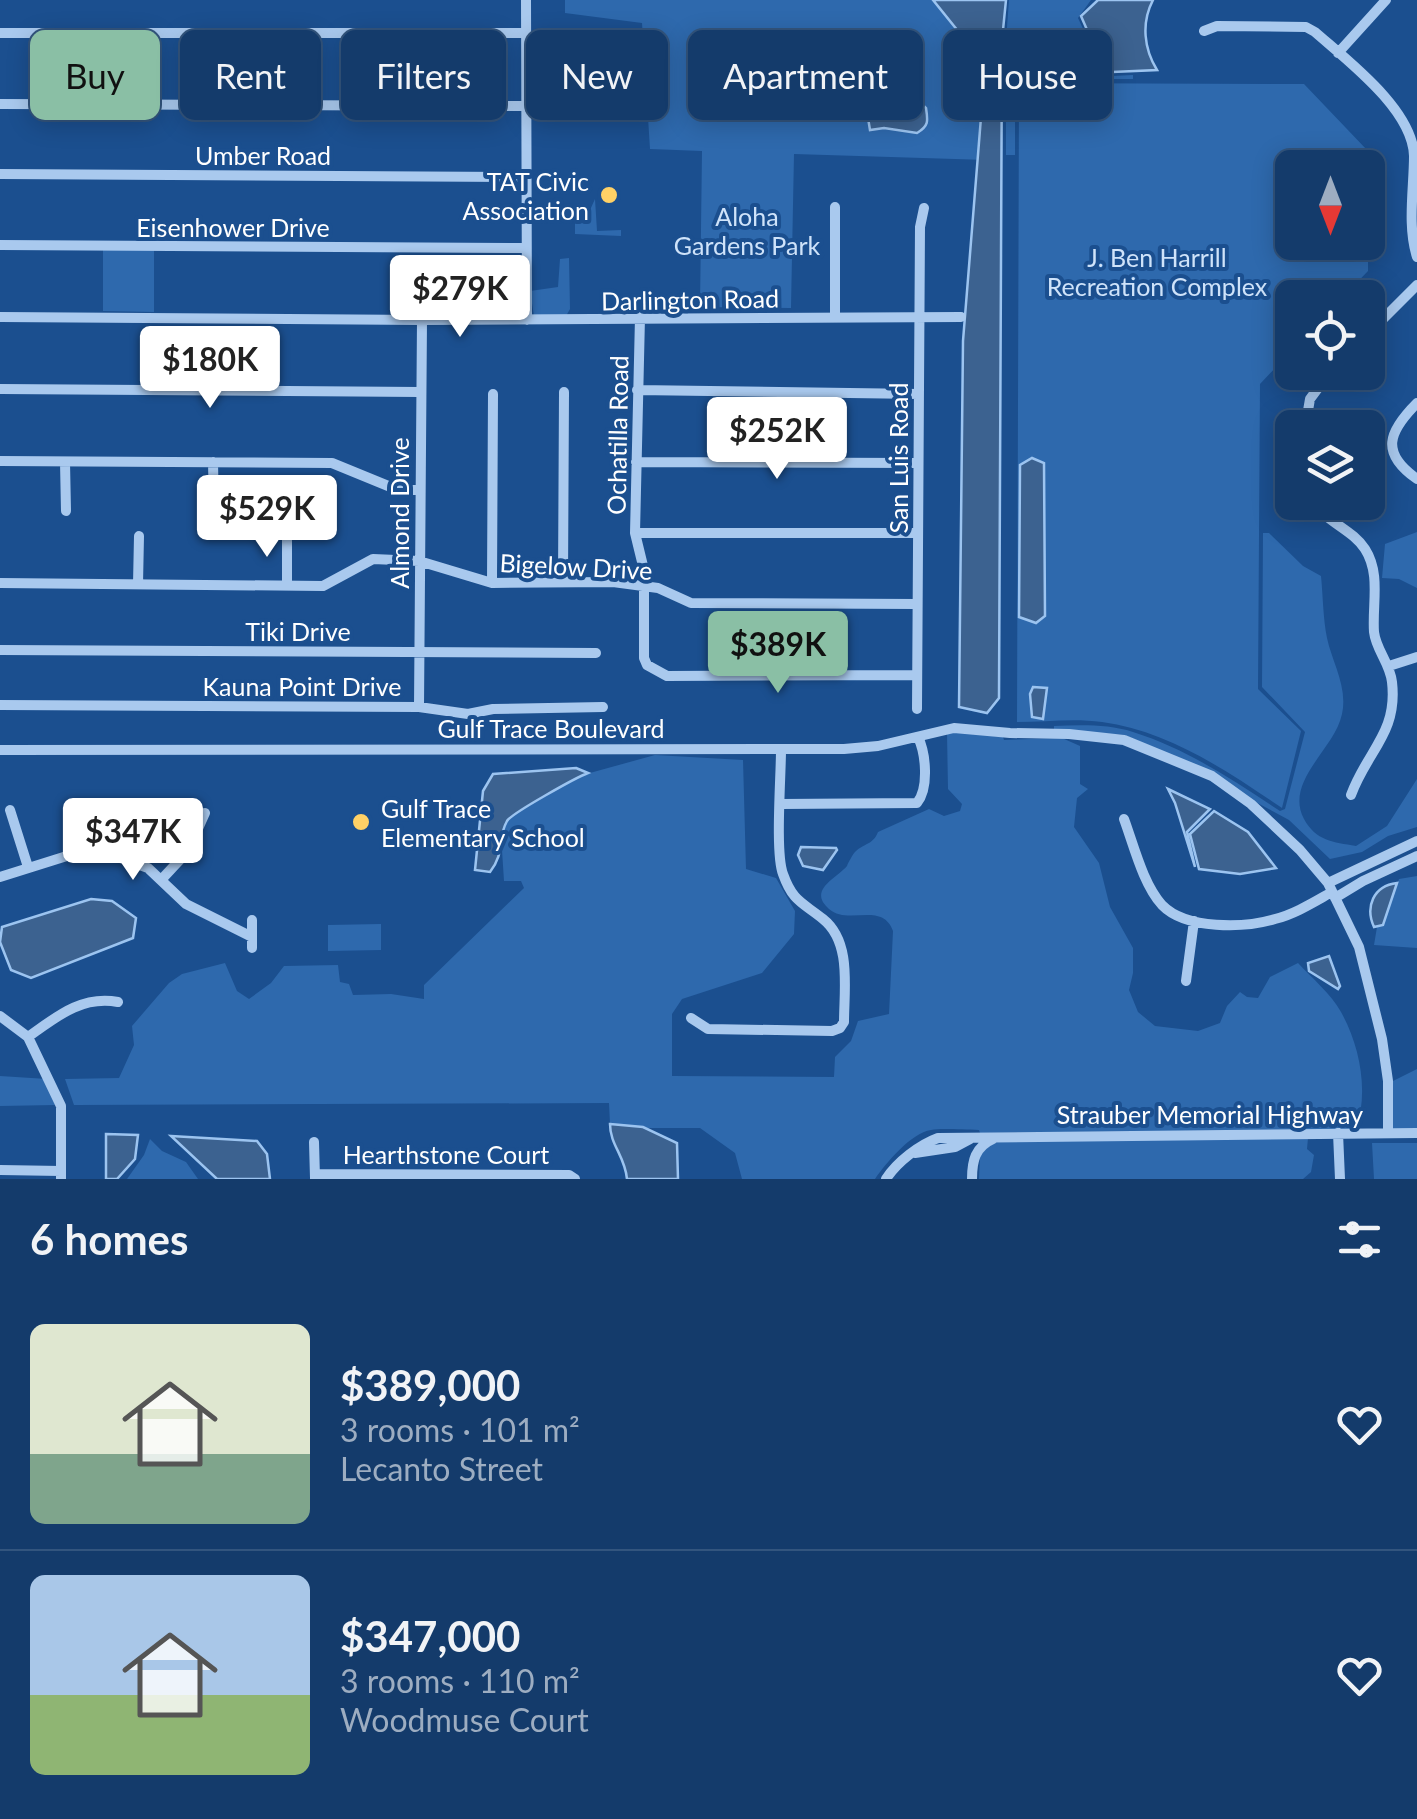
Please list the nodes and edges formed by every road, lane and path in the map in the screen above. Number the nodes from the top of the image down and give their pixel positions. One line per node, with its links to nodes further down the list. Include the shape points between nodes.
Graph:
1 (526, 0): 3 (street)
2 (1386, 0): 7 (street)
3 (526, 30)
4 (1204, 31): 7 (street, via 1298,25)
5 (0, 33): 6 (street)
6 (526, 33): 9 (street)
7 (1338, 53): 16 (street, via 1400,115 1411,135)
8 (0, 104): 9 (street)
9 (525, 106): 11 (street)
10 (0, 174): 11 (street, Umber Road)
11 (526, 176): 15 (street)
12 (835, 206): 19 (street)
13 (924, 208): 22 (street, San Luis Road)
14 (0, 245): 15 (street, Eisenhower Drive)
15 (526, 248): 25 (street)
16 (1417, 256)
17 (1417, 285): 20 (street)
18 (0, 316): 24 (street, Darlington Road)
19 (835, 317): 21 (street, Darlington Road); 22 (street, Darlington Road)
20 (1385, 317)
21 (640, 318): 25 (street, Darlington Road); 27 (street, Ochatilla Road)
22 (920, 318): 23 (street, Darlington Road); 31 (street, San Luis Road)
23 (961, 318)
24 (422, 320): 25 (street, Darlington Road); 28 (street, Almond Drive)
25 (526, 320)
26 (0, 389): 28 (street)
27 (636, 390): 31 (street); 36 (street, Ochatilla Road)
28 (420, 392): 39 (street, Almond Drive)
29 (564, 392): 48 (street)
30 (492, 394): 49 (street)
31 (919, 394): 37 (street, San Luis Road)
32 (1417, 403): 38 (street, via 1392,440 1397,462)
33 (0, 461): 34 (street)
34 (65, 462): 35 (street); 41 (street)
35 (214, 462): 39 (street, via 332,463 398,490); 40 (street)
36 (636, 462): 37 (street); 43 (street, Ochatilla Road)
37 (918, 463): 44 (street, San Luis Road)
38 (1417, 479)
39 (419, 490): 47 (street, Almond Drive)
40 (214, 510)
41 (66, 511)
42 (1330, 520): 59 (street, via 1359,541 1370,559 1374,635)
43 (635, 532): 44 (street); 53 (street, Ochatilla Road)
44 (918, 533): 54 (street, San Luis Road)
45 (287, 535): 52 (street)
46 (139, 536): 51 (street)
47 (419, 560): 49 (street, Bigelow Drive); 52 (street, Bigelow Drive, via 373,560 323,586); 56 (street, Almond Drive)
48 (563, 581): 49 (street, Bigelow Drive); 53 (street, Bigelow Drive)
49 (492, 583)
50 (0, 584): 51 (street, Bigelow Drive)
51 (138, 584): 52 (street, Bigelow Drive)
52 (288, 586)
53 (644, 588): 54 (street, Bigelow Drive, via 692,604); 60 (street, Ochatilla Road, via 644,658 667,676)
54 (918, 604): 60 (street, San Luis Road)
55 (0, 650): 56 (street, Tiki Drive)
56 (419, 651): 57 (street, Tiki Drive); 62 (street, Almond Drive)
57 (596, 652)
58 (1417, 657): 59 (street)
59 (1389, 666): 68 (street, via 1390,722)
60 (917, 675): 64 (street, San Luis Road)
61 (0, 705): 62 (street, Kauna Point Drive)
62 (420, 707): 63 (street, Kauna Point Drive, via 468,714)
63 (603, 707)
64 (917, 709)
65 (918, 736): 67 (street, Gulf Trace Boulevard, via 861,748); 69 (street, via 923,794 917,803); 80 (street, Gulf Trace Boulevard, via 954,728 1069,734 1159,752 1212,776 1251,804)
66 (0, 750): 67 (street, Gulf Trace Boulevard)
67 (781, 750): 69 (street)
68 (1351, 794)
69 (781, 804): 86 (street, via 781,867 792,896 827,922 840,944 844,1022 832,1031 708,1029)
70 (10, 810): 77 (street)
71 (103, 812): 75 (street)
72 (205, 813): 79 (street, via 188,851)
73 (1124, 819): 82 (street, via 1152,890 1163,906)
74 (1417, 842): 80 (street)
75 (100, 851): 77 (street); 79 (street, via 148,868)
76 (1417, 856): 80 (street)
77 (28, 867): 78 (street)
78 (0, 877)
79 (161, 880): 81 (street, via 186,904 252,942)
80 (1332, 891): 82 (street, via 1254,924); 88 (street, Gulf Trace Boulevard, via 1373,992 1388,1081)
81 (252, 920)
82 (1194, 921): 83 (street)
83 (1186, 981)
84 (118, 1002): 87 (street, via 100,998 70,1008)
85 (0, 1016): 87 (street)
86 (691, 1018)
87 (28, 1037): 99 (street, via 62,1106)
88 (1388, 1132): 89 (street, Strauber Memorial Highway); 90 (street, Strauber Memorial Highway)
89 (1417, 1133)
90 (1338, 1134): 91 (street, Strauber Memorial Highway); 105 (street)
91 (1002, 1136): 92 (street, Strauber Memorial Highway); 98 (street, via 983,1144)
92 (971, 1138): 94 (street); 95 (street, Strauber Memorial Highway, via 938,1138); 96 (street)
93 (314, 1142): 100 (street)
94 (955, 1147): 95 (street); 96 (street)
95 (914, 1153): 104 (street)
96 (968, 1154): 98 (street)
97 (0, 1170): 99 (street)
98 (972, 1173)
99 (61, 1175)
100 (315, 1176): 101 (street, Hearthstone Court)
101 (400, 1176): 102 (street, Hearthstone Court)
102 (543, 1177): 103 (street, Hearthstone Court)
103 (575, 1179)
104 (886, 1179)
105 (1340, 1179)

